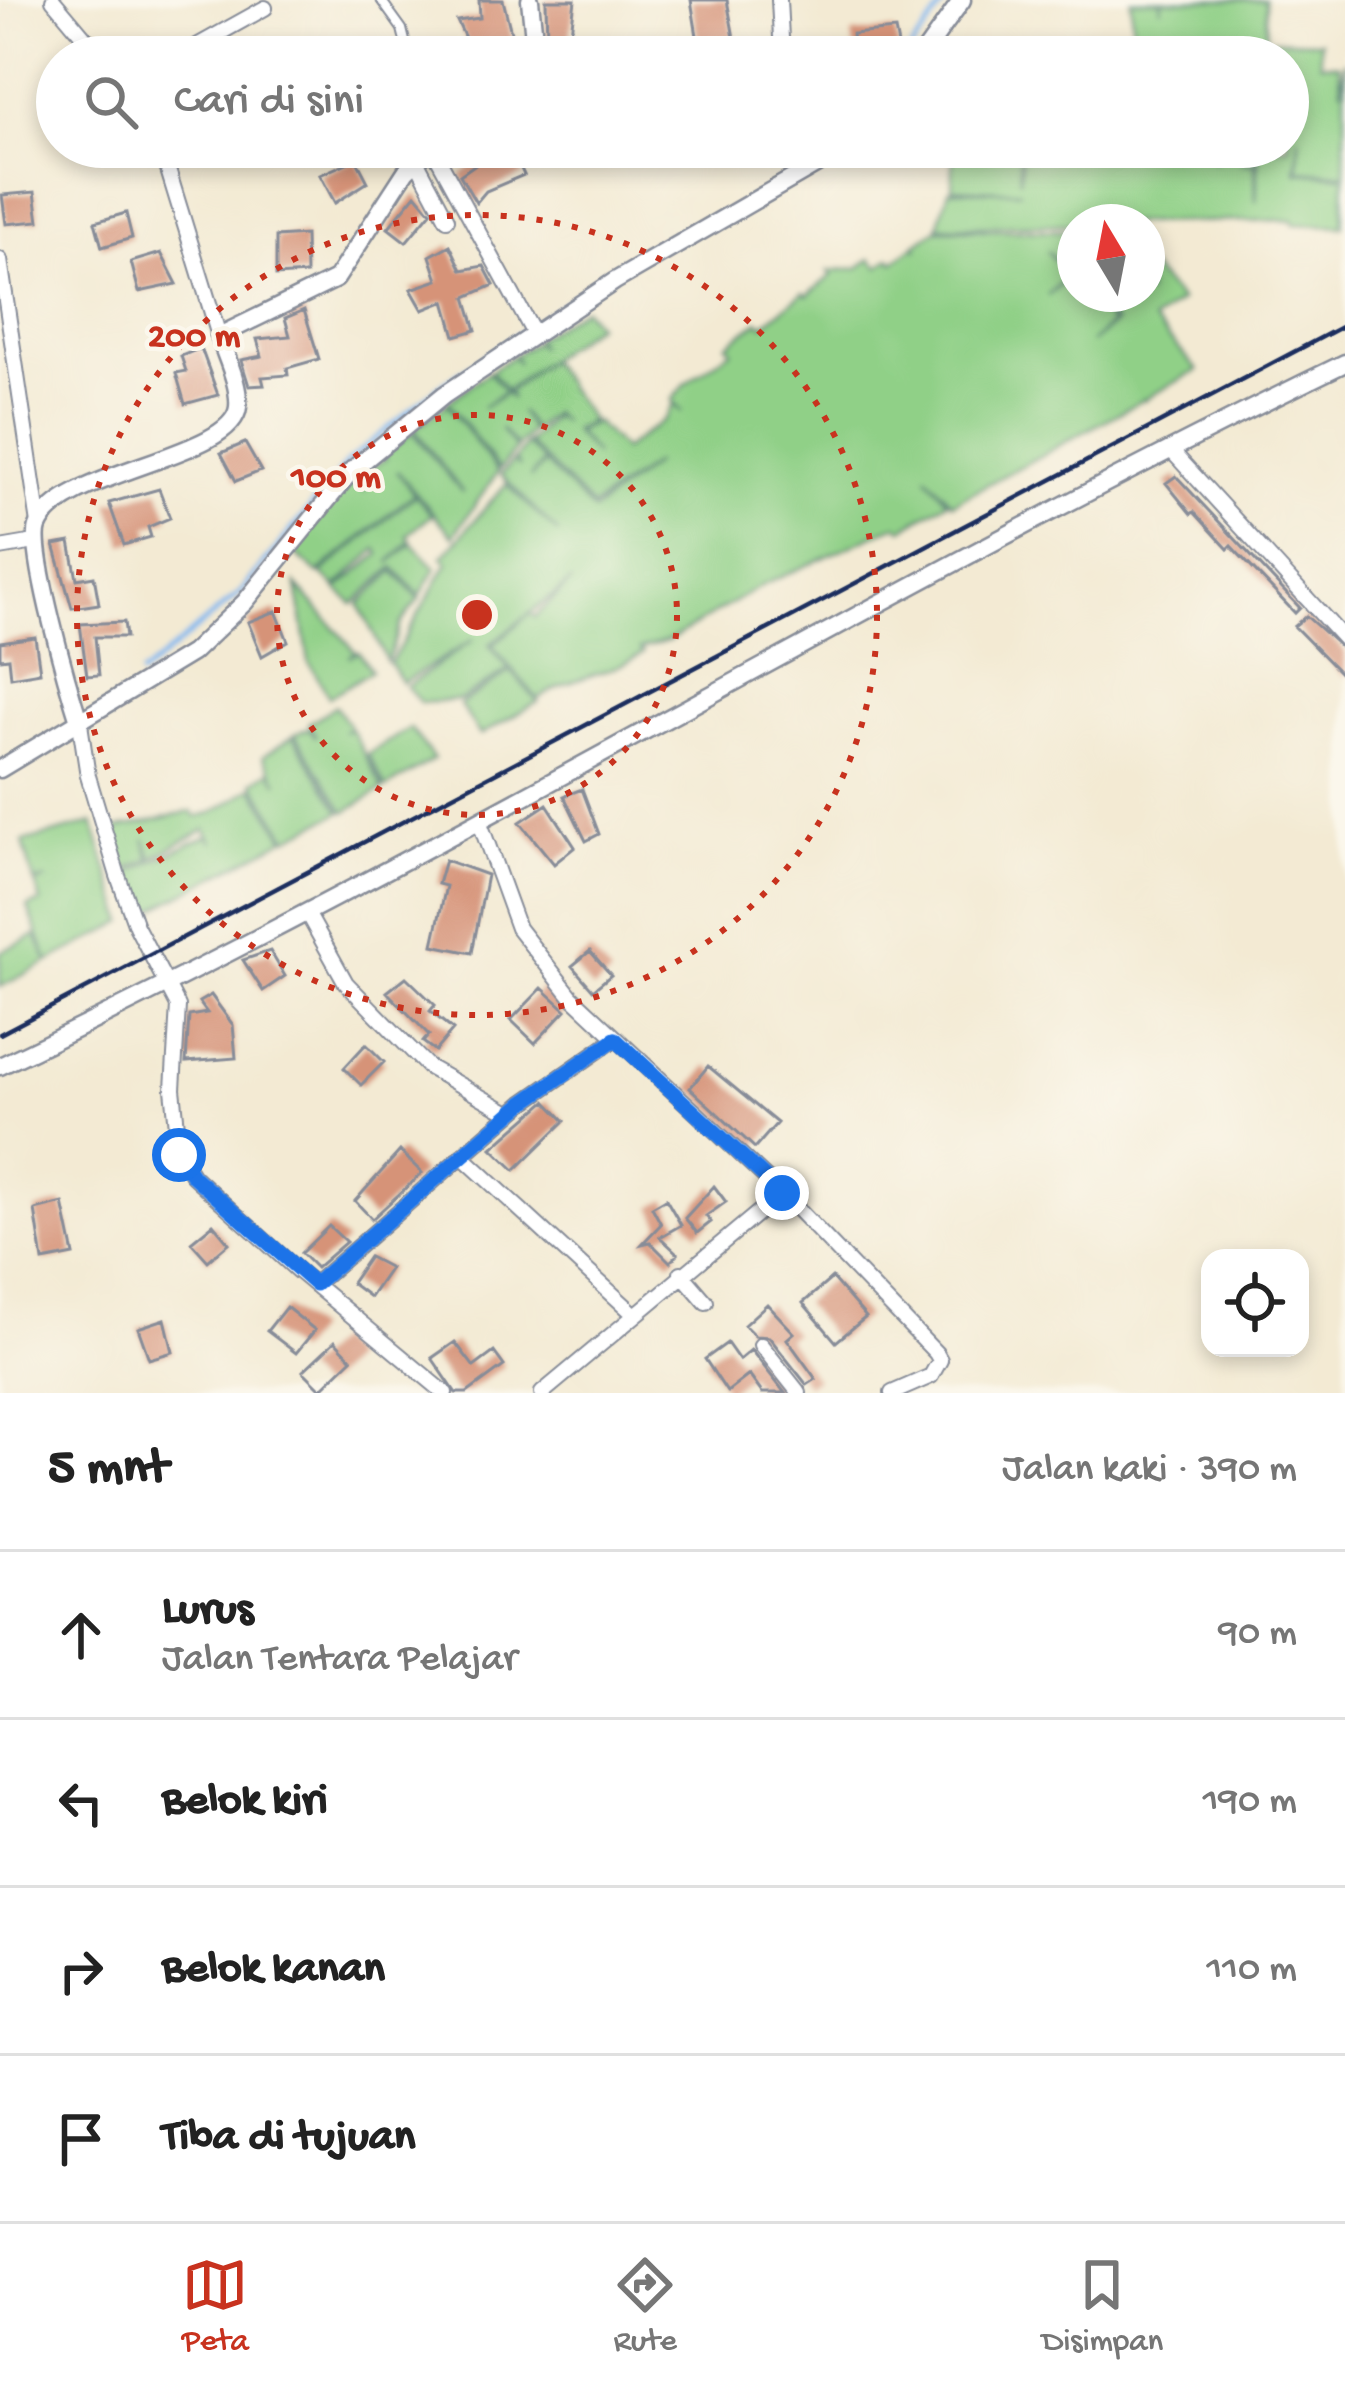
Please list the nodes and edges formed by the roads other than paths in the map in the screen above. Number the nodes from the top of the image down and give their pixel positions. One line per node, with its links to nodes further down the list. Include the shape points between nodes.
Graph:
1 (52, 0): 7 (street)
2 (381, 0): 9 (lane)
3 (530, 0): 10 (street)
4 (779, 0): 11 (street)
5 (962, 0): 12 (street)
6 (265, 8): 8 (street)
7 (83, 36)
8 (215, 36)
9 (404, 36)
10 (534, 36)
11 (780, 36)
12 (936, 36)
13 (167, 168): 21 (street)
14 (411, 168): 21 (street, via 336,279)
15 (420, 168): 18 (street)
16 (443, 168): 20 (street)
17 (811, 168): 20 (street)
18 (447, 219)
19 (1, 270): 24 (street)
20 (531, 329): 27 (street, via 351,471 245,602 192,653)
21 (219, 336): 24 (street, via 236,416 179,452 59,500)
22 (1345, 363): 23 (street)
23 (1170, 449): 26 (street); 29 (street)
24 (37, 533): 25 (street); 27 (street)
25 (0, 548)
26 (1345, 640)
27 (80, 722): 28 (street); 31 (street, via 118,876)
28 (0, 769)
29 (480, 823): 30 (street); 32 (street, via 518,928)
30 (307, 913): 31 (street); 34 (street, via 346,983 428,1067)
31 (171, 986): 33 (street); 38 (street, via 180,1030 173,1089 179,1155)
32 (615, 1039): 34 (street); 36 (street)
33 (0, 1066)
34 (511, 1114): 35 (street)
35 (464, 1158): 38 (street); 40 (street)
36 (782, 1193): 37 (street); 45 (street, via 940,1360 932,1376)
37 (681, 1273): 39 (street); 40 (street)
38 (315, 1284): 42 (street)
39 (706, 1302)
40 (634, 1314): 43 (street)
41 (760, 1345): 44 (street)
42 (445, 1393)
43 (542, 1393)
44 (799, 1393)
45 (892, 1393)

